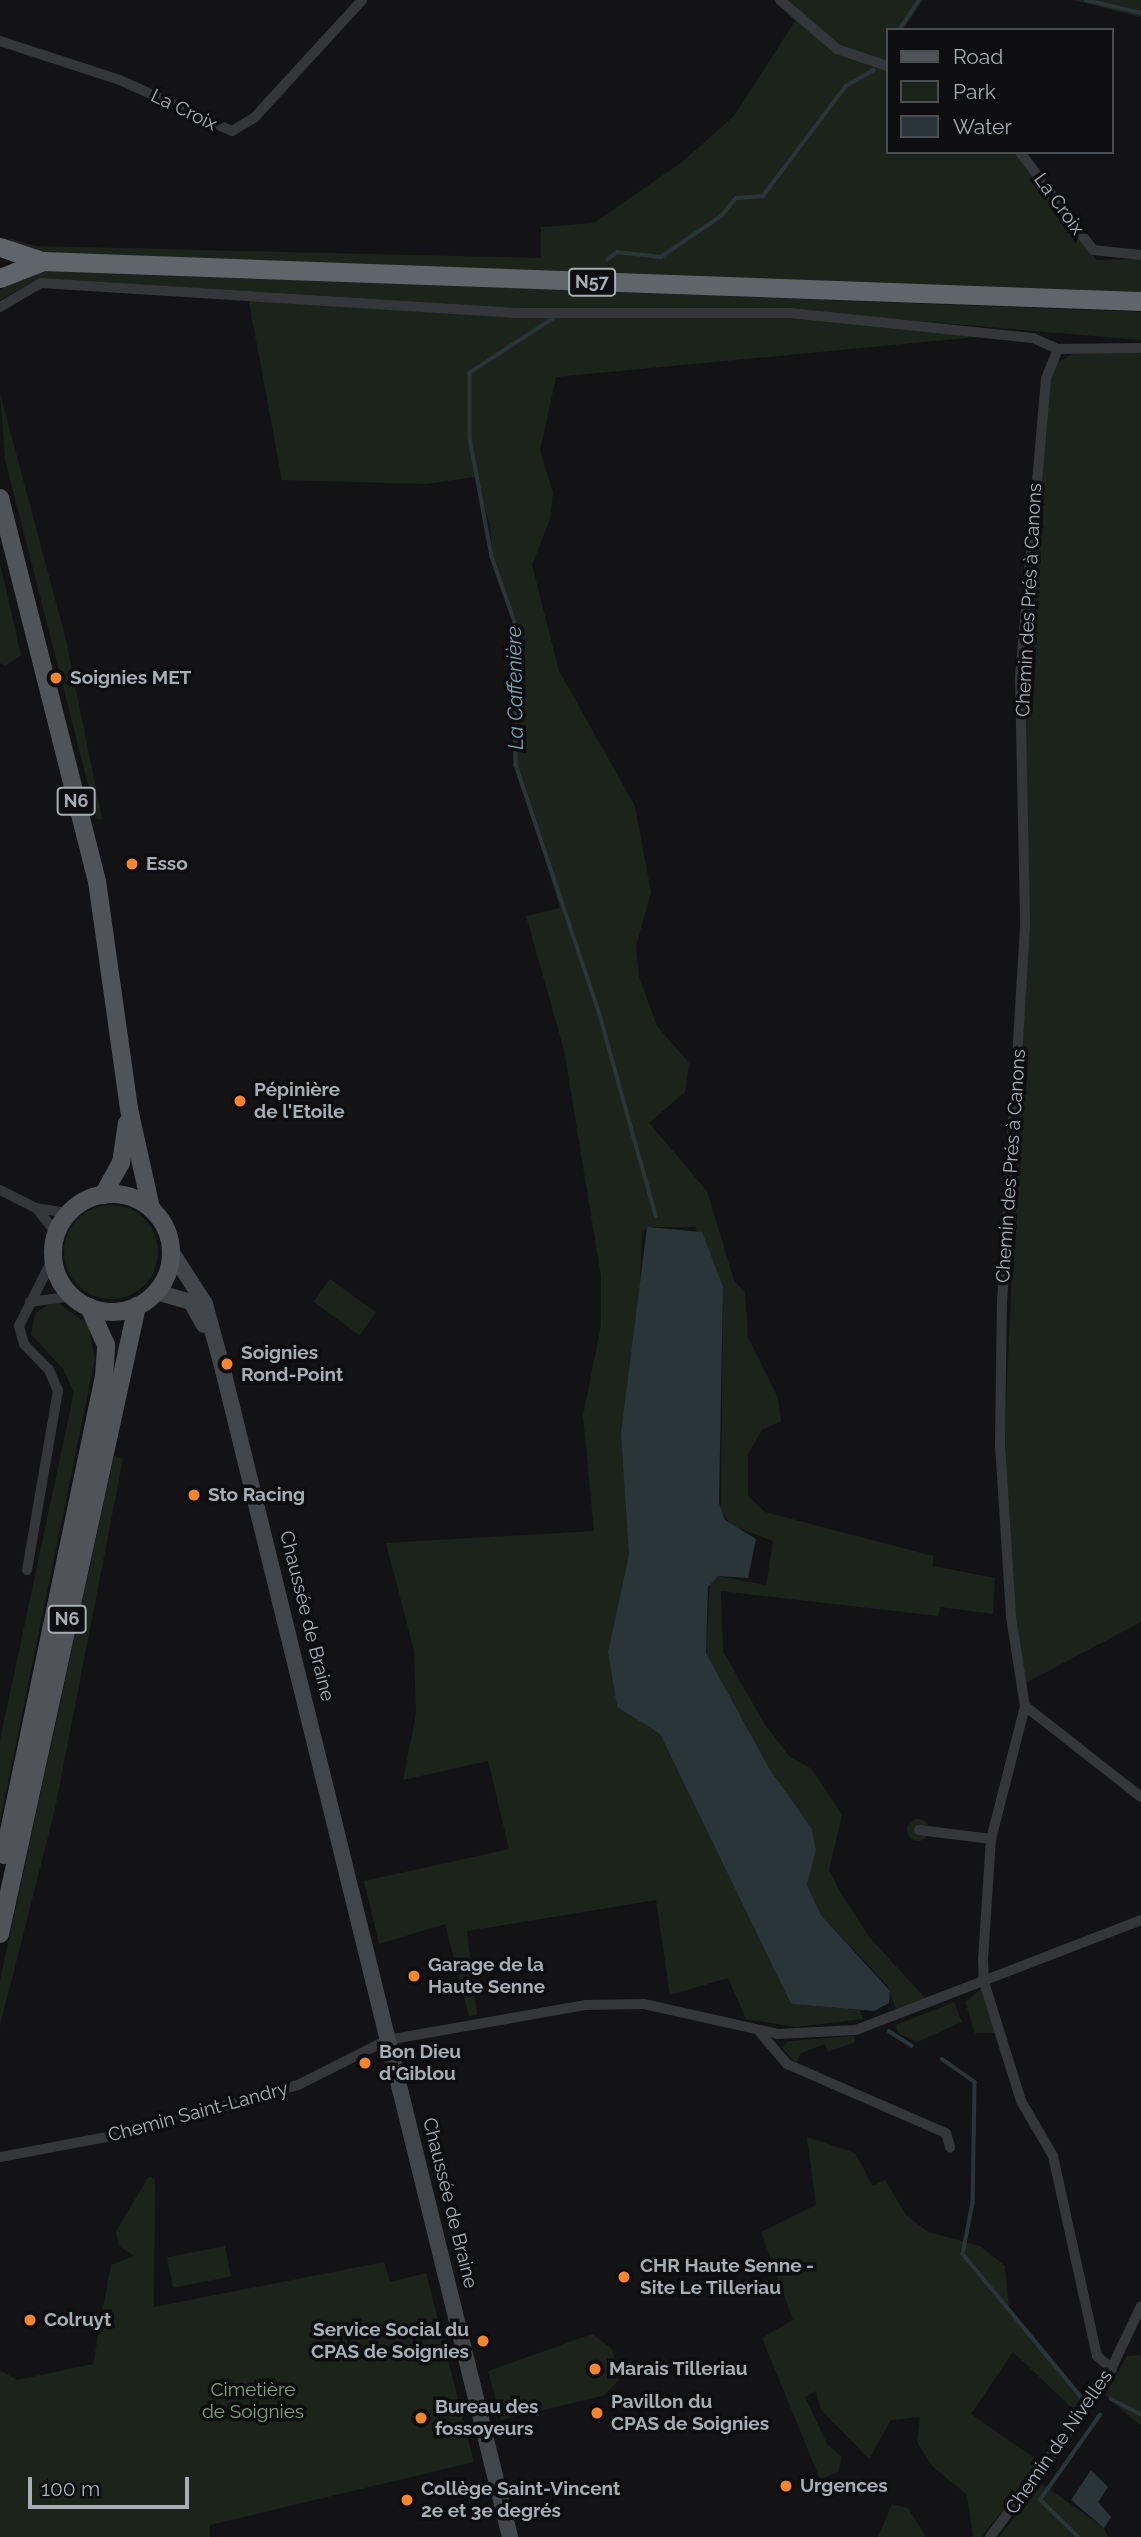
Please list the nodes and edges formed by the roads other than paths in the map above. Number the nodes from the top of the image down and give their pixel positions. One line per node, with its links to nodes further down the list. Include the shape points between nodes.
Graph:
1 (362, 0): 3 (street, La Croix, via 254,118 232,131 104,74)
2 (780, 0): 4 (street, via 837,49)
3 (0, 41)
4 (886, 66)
5 (1021, 154): 7 (street, La Croix, via 1093,250)
6 (0, 247): 8 (highway, N57)
7 (1141, 255)
8 (43, 261): 9 (highway, N57); 10 (highway, N57)
9 (0, 278)
10 (1141, 301)
11 (0, 307): 13 (street, via 41,283 514,313 790,313 1033,338)
12 (1141, 348): 13 (street)
13 (1058, 349): 30 (street, Chemin des Prés à Canons, via 1041,414 1020,679 1025,927 1002,1298 1000,1445 1011,1616)
14 (0, 498): 15 (main road, N6, via 97,881)
15 (129, 1109): 17 (main road, N6, via 121,1163); 19 (main road, N6)
16 (0, 1190): 18 (street)
17 (103, 1195): 19 (main road, via 133,1198); 20 (main road)
18 (36, 1208): 20 (street); 21 (street)
19 (151, 1208): 22 (main road, N6, via 167,1230)
20 (69, 1213): 21 (main road)
21 (57, 1234): 23 (main road)
22 (171, 1251): 24 (main road); 38 (street, Chaussée de Braine, via 205,1304)
23 (54, 1255): 25 (main road); 26 (street)
24 (156, 1292): 27 (main road); 38 (street, Chaussée de Braine, via 191,1302 205,1326)
25 (73, 1296): 26 (street); 28 (main road)
26 (30, 1302): 29 (street, via 20,1334 55,1381 58,1408)
27 (137, 1306): 28 (main road, via 118,1311); 36 (main road, N6)
28 (89, 1307): 34 (main road, N6, via 106,1345 104,1377)
29 (27, 1570)
30 (1024, 1706): 31 (street); 33 (street, Chemin des Prés à Canons)
31 (1141, 1797)
32 (919, 1830): 33 (street)
33 (991, 1839): 37 (street, Chemin des Prés à Canons)
34 (0, 1875)
35 (1141, 1920): 37 (street, Chemin Saint-Landry)
36 (0, 1934)
37 (984, 1982): 39 (street, Chemin Saint-Landry, via 856,2030); 44 (street, via 1021,2101 1052,2156 1097,2356)
38 (379, 2001): 40 (street, Chaussée de Braine)
39 (758, 2031): 40 (street, Chemin Saint-Landry, via 644,2004 607,2003); 41 (street, via 788,2064 946,2133)
40 (387, 2040): 42 (street, Chemin Saint-Landry, via 299,2085 133,2132); 45 (street, Chaussée de Braine)
41 (950, 2147)
42 (0, 2157)
43 (1141, 2306): 44 (street, Chemin de Nivelles)
44 (1112, 2368): 46 (street, Chemin de Nivelles)
45 (510, 2537)
46 (990, 2537)

